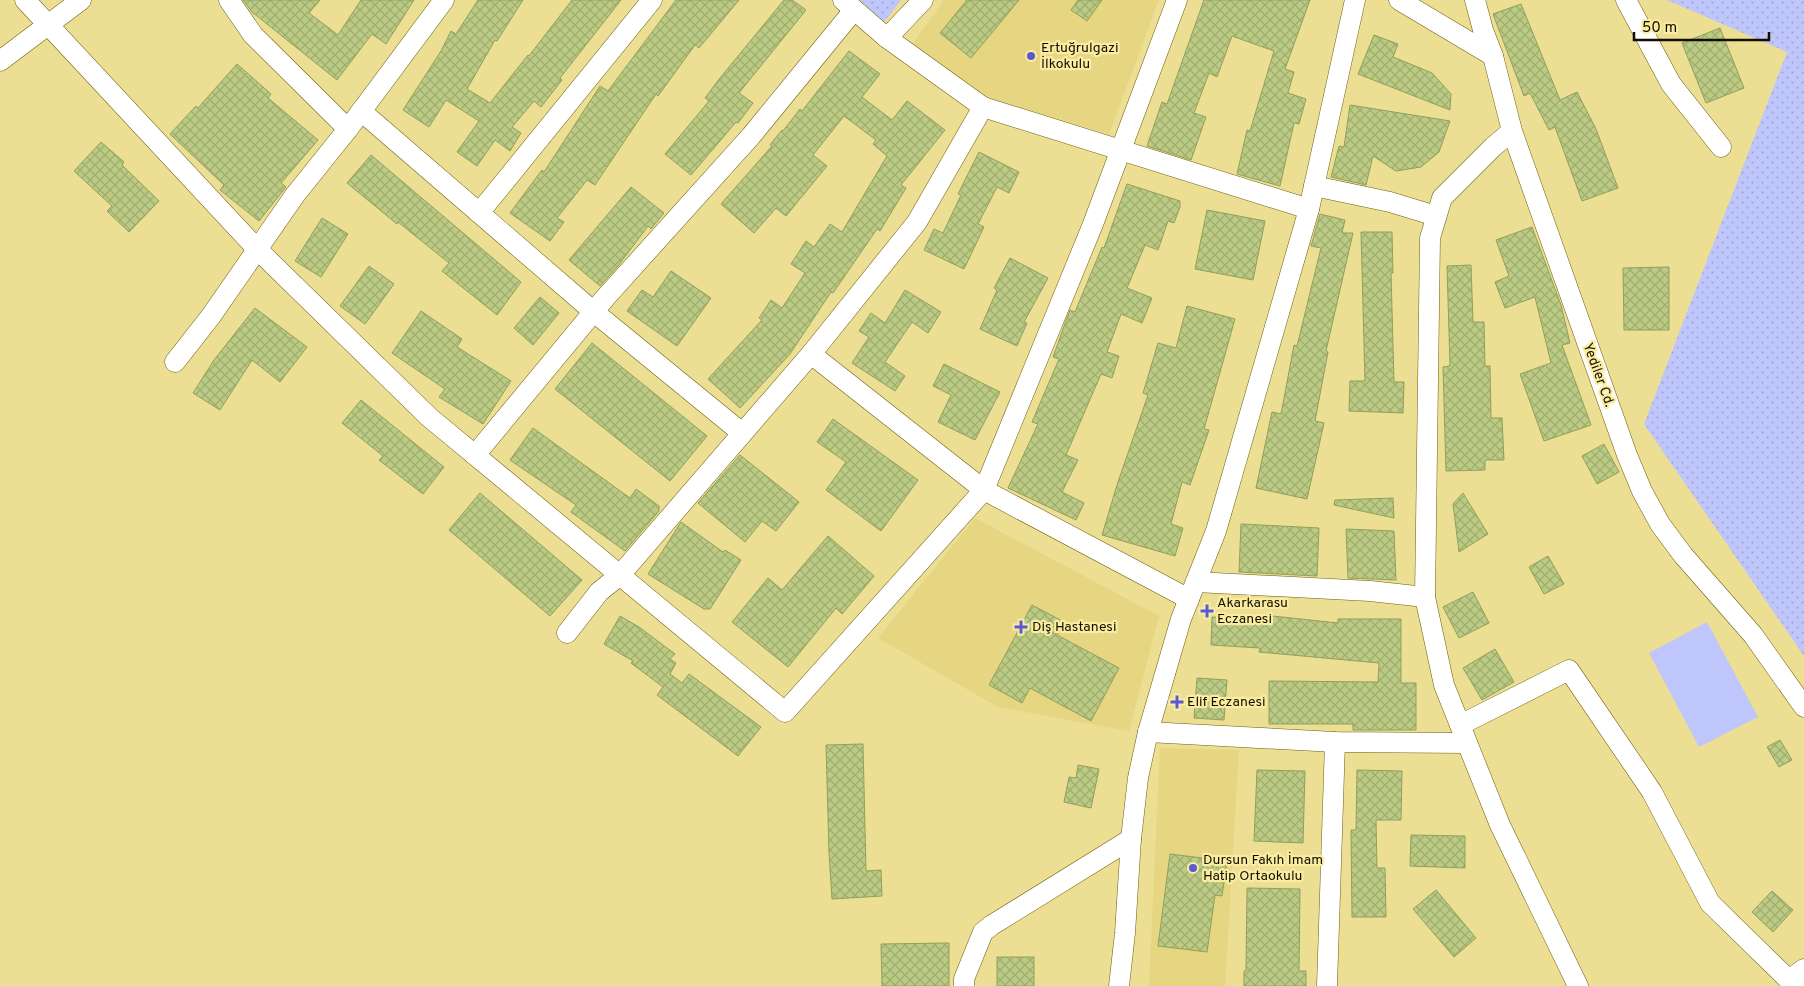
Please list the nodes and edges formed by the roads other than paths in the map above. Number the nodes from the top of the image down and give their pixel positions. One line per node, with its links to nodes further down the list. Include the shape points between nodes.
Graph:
1 (25, 0): 13 (street)
2 (81, 0): 13 (street)
3 (229, 0): 19 (street, via 253,35)
4 (444, 0): 18 (street)
5 (652, 0): 25 (street)
6 (923, 0): 14 (street)
7 (1177, 0): 22 (street)
8 (1355, 0): 23 (street)
9 (1400, 0): 15 (street)
10 (1475, 0): 15 (street, Yediler Cd.)
11 (1626, 0): 21 (street, via 1672,84)
12 (849, 5): 14 (street); 28 (street, via 751,136)
13 (49, 25): 16 (street); 27 (street)
14 (887, 38): 17 (street)
15 (1493, 56): 20 (street, Yediler Cd.)
16 (0, 61)
17 (983, 107): 22 (street); 29 (street, via 917,222)
18 (361, 111): 19 (street); 25 (street)
19 (348, 129): 27 (street, via 295,194)
20 (1512, 131): 26 (street, via 1442,198); 38 (street, Yediler Cd., via 1642,491 1682,555 1753,635)
21 (1721, 147)
22 (1121, 151): 24 (street); 33 (street)
23 (1314, 186): 24 (street); 26 (street, via 1390,202)
24 (1309, 209): 35 (street, via 1216,531)
25 (479, 213): 28 (street)
26 (1436, 216): 36 (street, via 1430,238)
27 (258, 250): 30 (street); 32 (street, via 429,417)
28 (594, 312): 31 (street); 32 (street)
29 (811, 354): 31 (street); 33 (street)
30 (175, 362)
31 (742, 433): 34 (street)
32 (474, 455): 34 (street)
33 (984, 490): 34 (street, via 785,712); 35 (street)
34 (620, 575): 37 (street, via 598,592)
35 (1193, 590): 36 (street, via 1370,591); 40 (street, via 1181,619)
36 (1425, 597): 39 (street, via 1444,684)
37 (567, 633)
38 (1804, 706)
39 (1460, 724): 42 (street); 44 (street, via 1569,670 1652,792 1710,903)
40 (1148, 732): 41 (street); 43 (street, via 1138,778)
41 (1335, 742): 42 (street); 47 (street)
42 (1467, 743): 48 (street, via 1500,825)
43 (1131, 839): 45 (street, via 992,924 983,932); 46 (street)
44 (1796, 978)
45 (964, 986)
46 (1119, 986)
47 (1327, 986)
48 (1578, 986)

